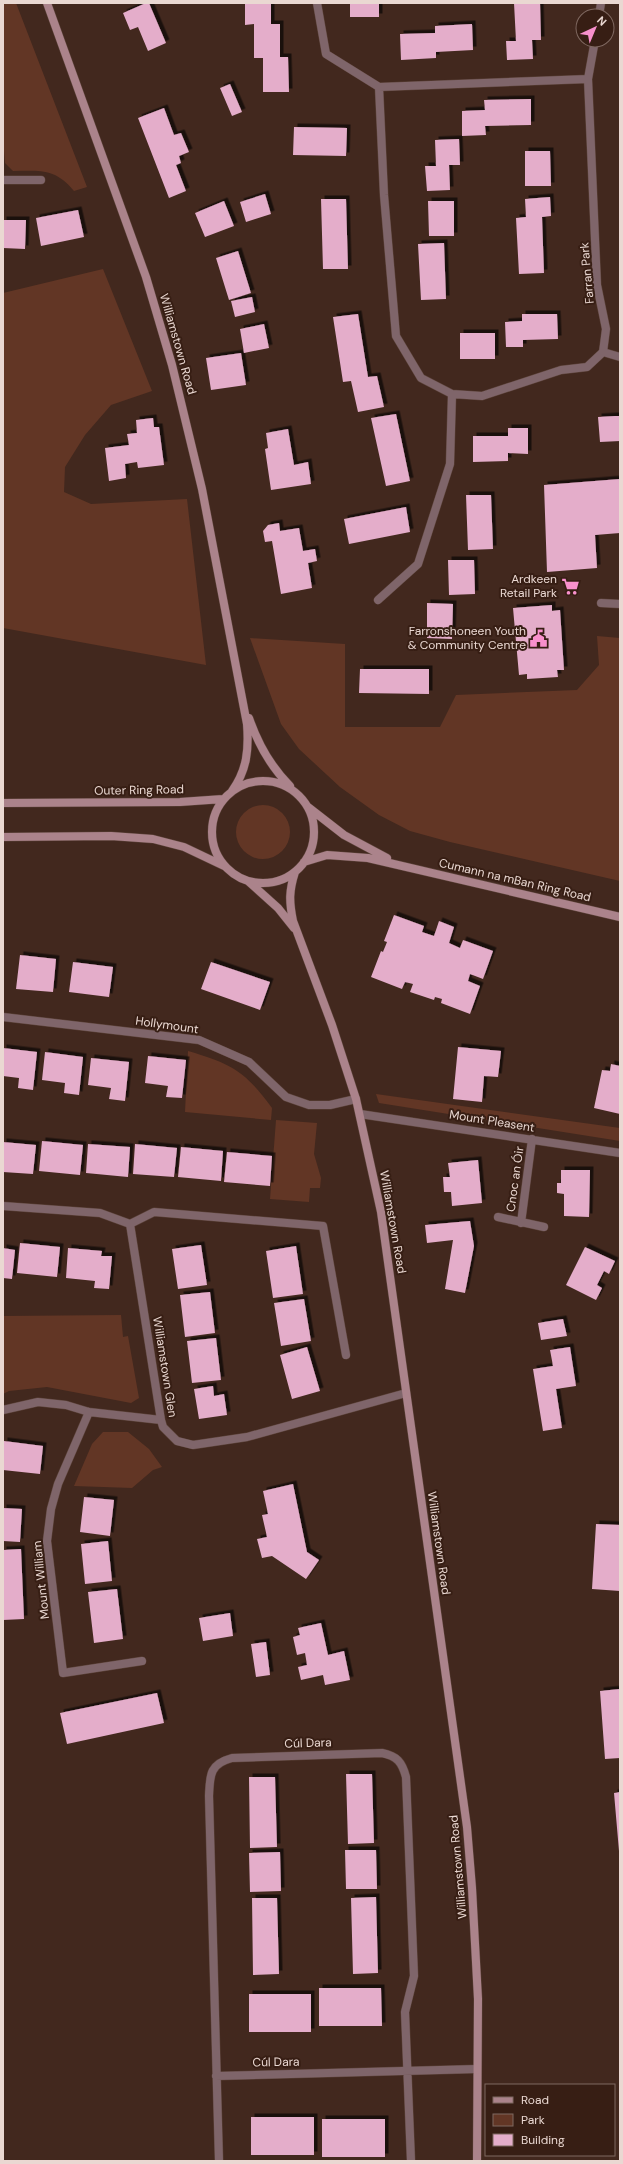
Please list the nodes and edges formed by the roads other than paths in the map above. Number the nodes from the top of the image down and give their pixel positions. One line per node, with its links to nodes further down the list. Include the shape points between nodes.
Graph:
1 (47, 3): 14 (street, Williamstown Road, via 146,277 164,336 200,481)
2 (317, 3): 5 (street, via 326,54)
3 (594, 48): 4 (street, Farran Park)
4 (588, 79): 5 (street); 8 (street, Farran Park, via 597,285 606,329)
5 (379, 87): 10 (street, via 384,194 396,336 421,378)
6 (3, 180): 7 (street)
7 (41, 180)
8 (603, 352): 9 (street); 10 (street, via 587,367 561,370 482,396)
9 (620, 358)
10 (452, 394): 11 (street, via 450,464 418,564)
11 (378, 600)
12 (601, 603): 13 (street)
13 (620, 604)
14 (244, 704): 15 (street, via 248,744 246,761 244,772); 16 (street, via 264,754)
15 (232, 791): 16 (street, via 244,784 258,781 286,786); 17 (street)
16 (298, 795): 19 (street)
17 (223, 799): 18 (street, Outer Ring Road, via 180,802); 22 (street, via 217,810 212,833 218,856)
18 (3, 803)
19 (307, 806): 21 (street, via 313,820 314,835 311,849); 23 (street, Cumann na mBan Ring Road, via 357,843)
20 (3, 837): 22 (street, via 111,836 153,839 184,847)
21 (304, 862): 23 (street, Cumann na mBan Ring Road, via 337,854); 24 (street)
22 (225, 866): 25 (street, via 235,875)
23 (405, 866): 26 (street, Cumann na mBan Ring Road)
24 (295, 872): 25 (street, via 280,880 263,883); 27 (street, Williamstown Road, via 289,892 290,904)
25 (247, 880): 27 (street, Williamstown Road, via 278,908)
26 (620, 917)
27 (301, 941): 29 (street, Williamstown Road)
28 (3, 1017): 29 (street, Hollymount, via 199,1040 249,1062 286,1098 309,1105 330,1105)
29 (356, 1098): 30 (street, Williamstown Road)
30 (360, 1114): 31 (street, Mount Pleasent); 39 (street, Williamstown Road, via 381,1212)
31 (532, 1139): 32 (street, Mount Pleasent); 35 (street, Cnoc an Óir)
32 (620, 1153)
33 (3, 1206): 36 (street, via 100,1213)
34 (498, 1217): 35 (street, Cnoc an Óir)
35 (521, 1222): 37 (street, Cnoc an Óir)
36 (130, 1224): 38 (street, via 154,1212 322,1226); 42 (street, Williamstown Glen)
37 (544, 1227)
38 (346, 1355)
39 (406, 1393): 42 (street, Williamstown Glen, via 247,1437 193,1445 177,1441 163,1427); 44 (street, Williamstown Road, via 467,1827 476,1947)
40 (3, 1410): 41 (street, via 38,1402 66,1405)
41 (90, 1412): 42 (street); 43 (street, Mount William, via 58,1484 51,1510 47,1542 63,1673)
42 (161, 1420)
43 (142, 1661)
44 (477, 2069): 45 (street, Cúl Dara); 49 (street, Williamstown Road)
45 (407, 2072): 46 (street, Cúl Dara); 46 (street, Cúl Dara, via 405,2012 414,1976 406,1777 400,1760 382,1753 232,1758 221,1761 214,1768 210,1777 209,1796); 48 (street, Cúl Dara)
46 (216, 2076): 47 (street, Cúl Dara)
47 (219, 2161)
48 (411, 2161)
49 (477, 2161)

